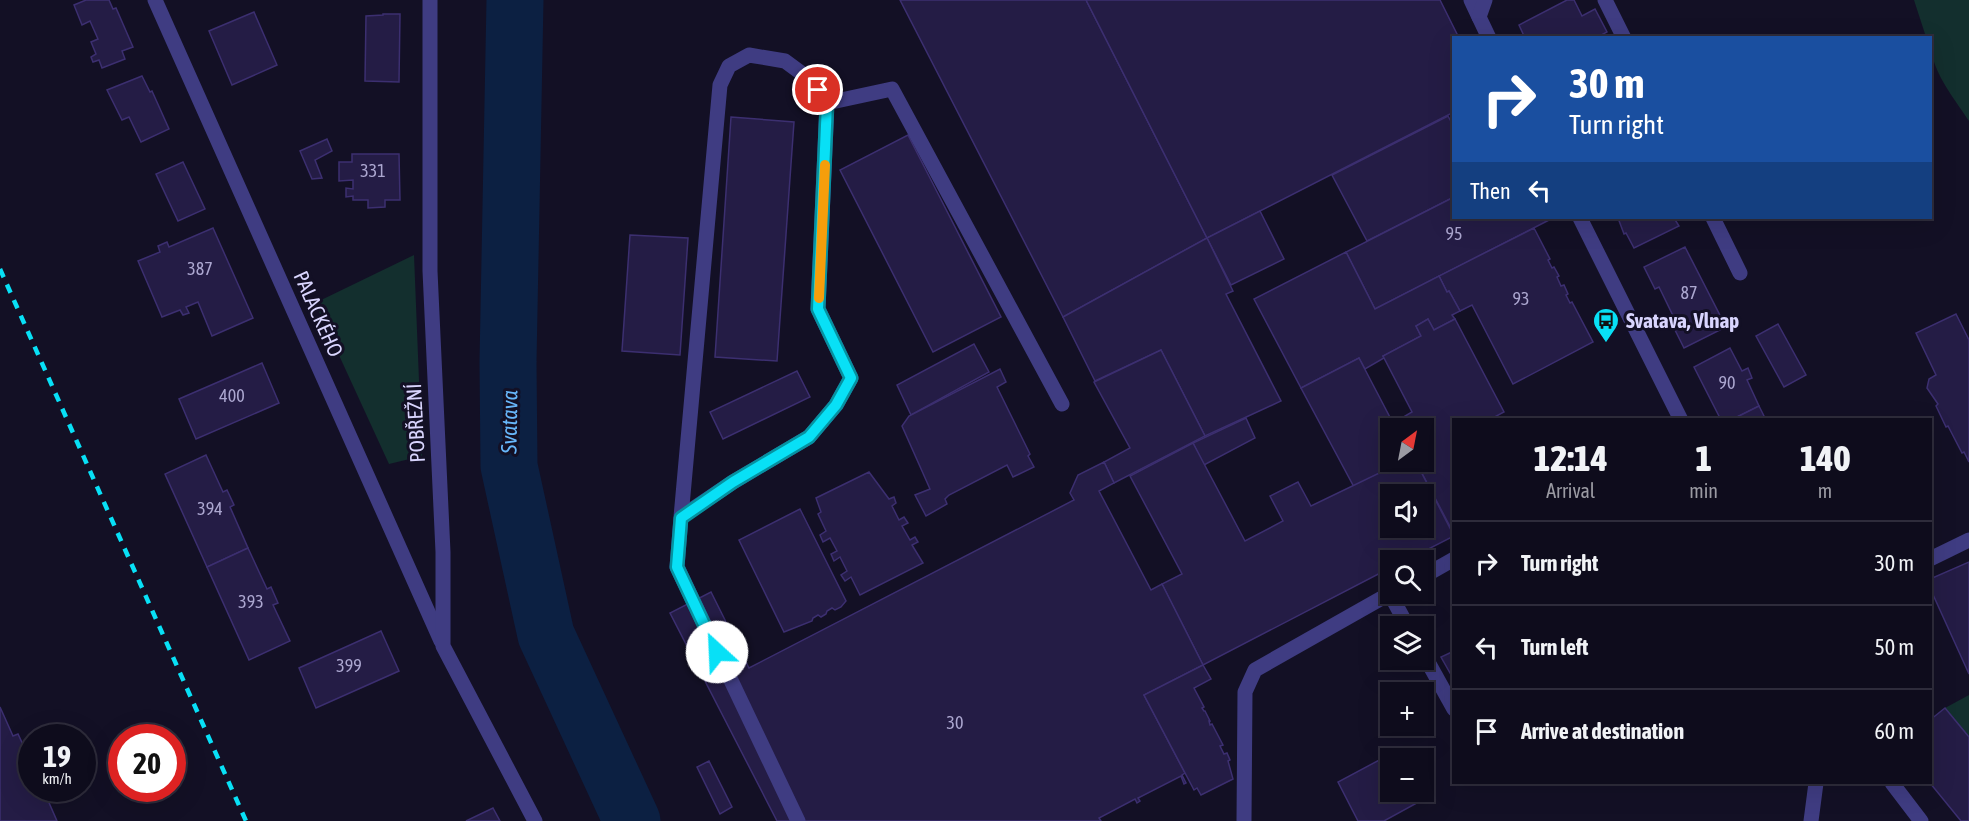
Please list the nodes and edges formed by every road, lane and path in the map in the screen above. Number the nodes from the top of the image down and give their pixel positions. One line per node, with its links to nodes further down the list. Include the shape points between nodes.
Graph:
1 (155, 0): 21 (street, PALACKÉHO)
2 (430, 0): 21 (street, POBŘEŽNÍ, via 430,271 443,552)
3 (1471, 0): 6 (street)
4 (1485, 0): 6 (street)
5 (1605, 0): 8 (street)
6 (1479, 17): 7 (street)
7 (1488, 36)
8 (1623, 36)
9 (827, 103): 13 (street, via 892,89); 15 (street, via 818,309 851,378 836,405 809,437); 15 (street, via 808,78 785,60 749,55 729,66 720,85)
10 (1580, 219): 14 (street)
11 (1713, 219): 12 (street)
12 (1740, 273)
13 (1062, 404)
14 (1680, 418)
15 (681, 518): 27 (street, via 677,567)
16 (1969, 540): 17 (street)
17 (1932, 559)
18 (1452, 560): 19 (street)
19 (1434, 570)
20 (1380, 600): 28 (street, via 1255,670 1245,692)
21 (443, 646): 26 (street, POBŘEŽNÍ)
22 (1432, 670): 23 (street)
23 (1452, 705)
24 (1816, 784): 29 (street)
25 (1893, 784): 30 (street)
26 (535, 821)
27 (798, 821)
28 (1244, 821)
29 (1811, 821)
30 (1921, 821)

